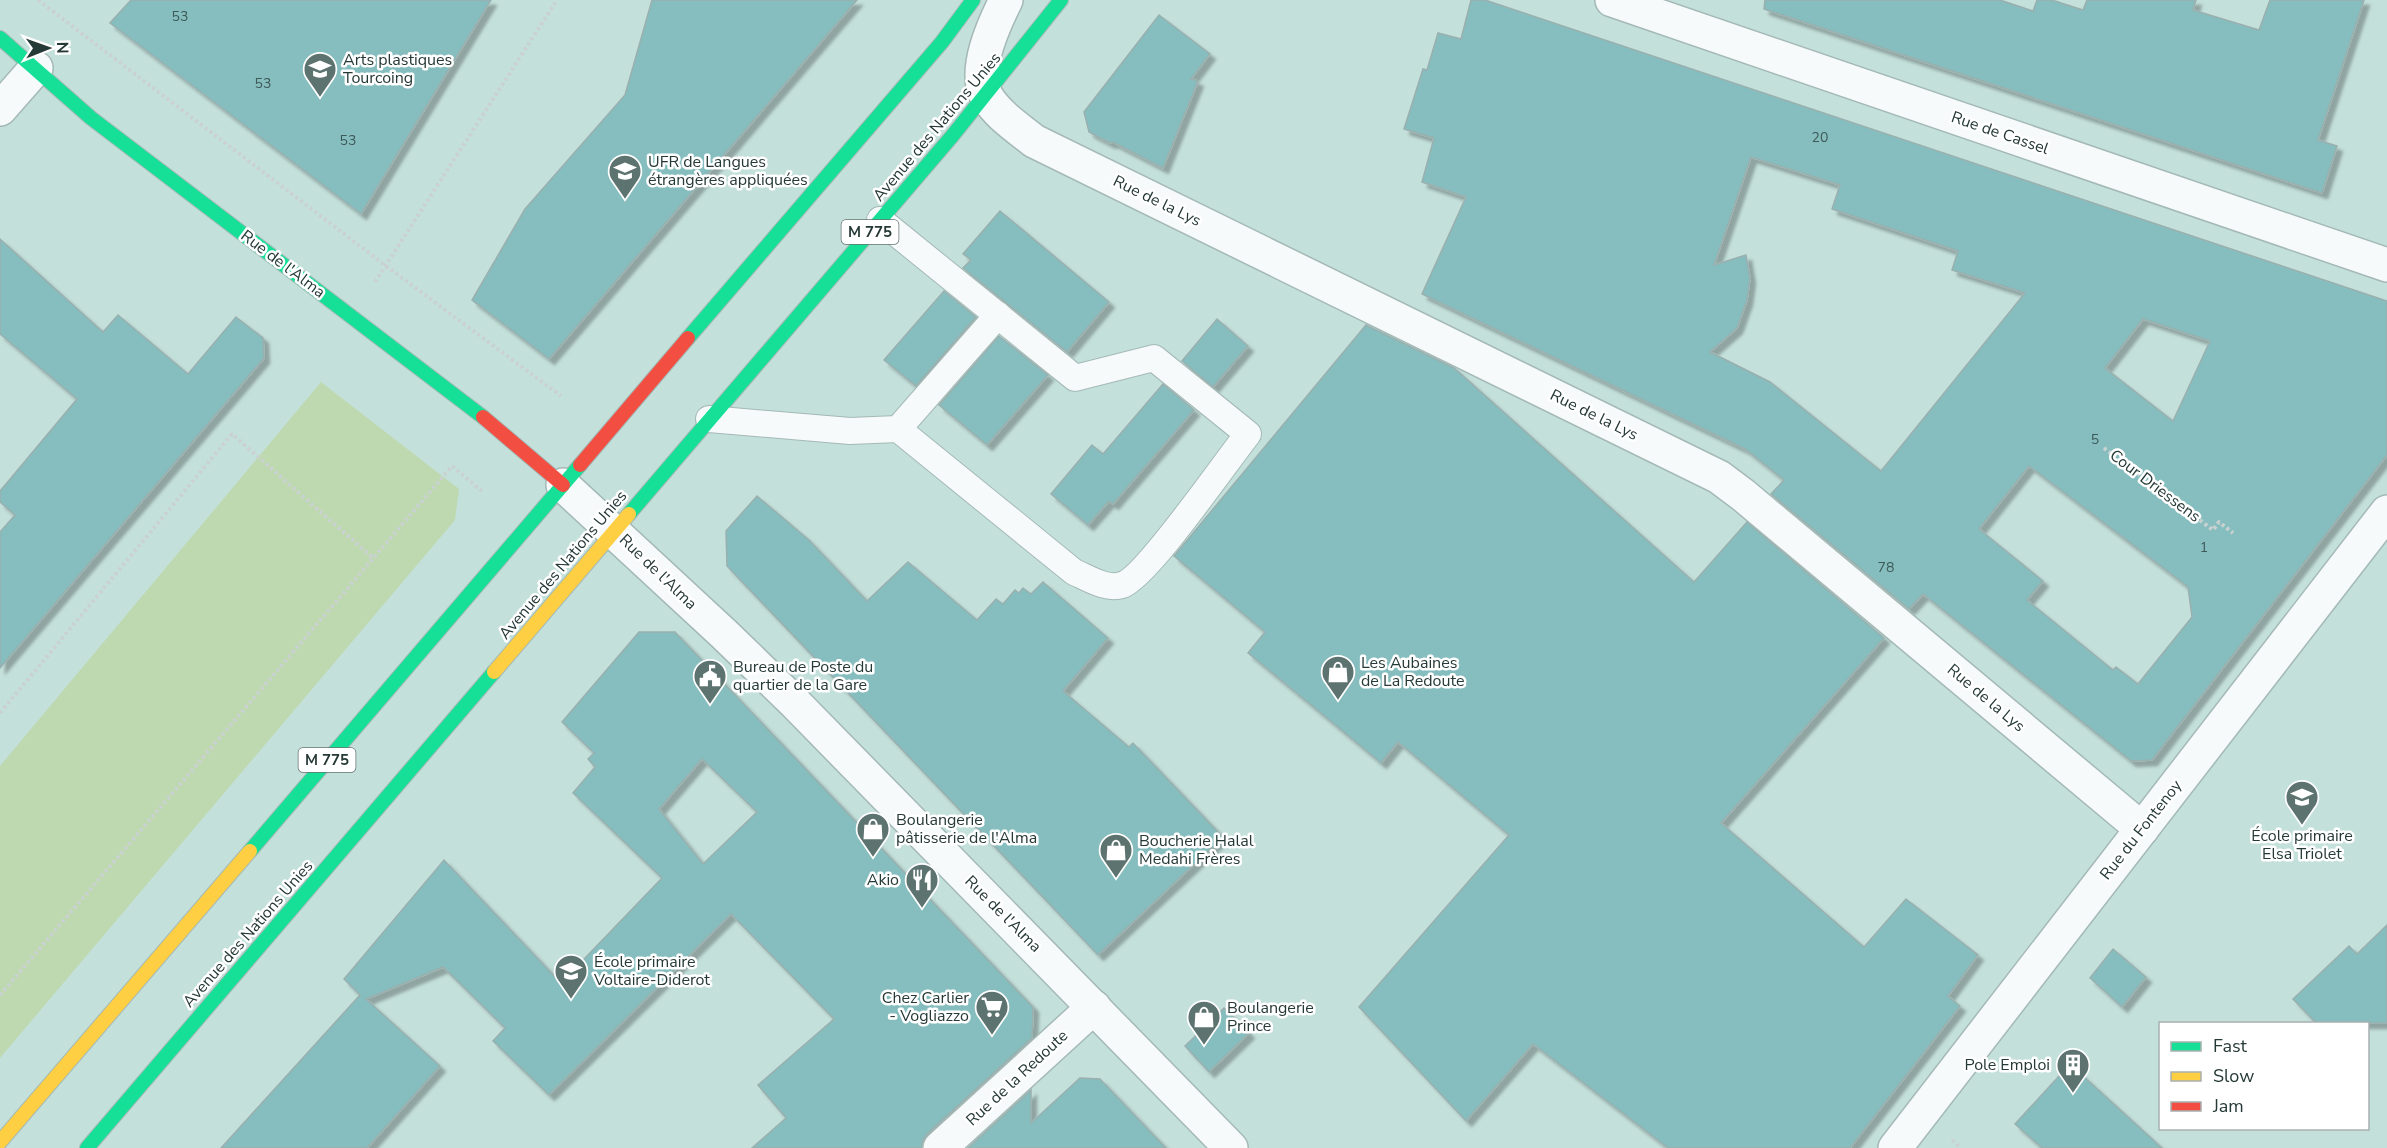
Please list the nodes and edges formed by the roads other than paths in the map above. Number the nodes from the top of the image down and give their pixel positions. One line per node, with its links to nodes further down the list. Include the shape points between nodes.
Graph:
1 (972, 0): 14 (main road, M 775, via 942,42)
2 (1006, 0): 7 (street, via 988,42 982,69)
3 (1061, 0): 7 (main road, Avenue des Nations Unies / M 775)
4 (1612, 0): 10 (street, Rue de Cassel)
5 (0, 38): 6 (main road, Rue de l'Alma)
6 (36, 68): 8 (street); 14 (main road, Rue de l'Alma, via 91,118 466,403)
7 (986, 96): 9 (main road, Avenue des Nations Unies / M 775); 17 (street, Rue de la Lys, via 1034,141 1719,477)
8 (0, 109)
9 (880, 220): 11 (lane); 12 (main road, Avenue des Nations Unies / M 775)
10 (2387, 265)
11 (998, 315): 13 (lane); 13 (lane, via 1075,378 1154,358 1248,434 1145,568 1122,585 1103,585 1074,572)
12 (709, 419): 13 (lane, via 850,431); 16 (main road, Avenue des Nations Unies / M 775)
13 (898, 429)
14 (563, 486): 16 (street, Rue de l'Alma); 19 (main road, M 775)
15 (2387, 512): 17 (street, Rue du Fontenoy)
16 (615, 531): 18 (street, Rue de l'Alma, via 786,695); 20 (main road, Avenue des Nations Unies / M 775)
17 (2142, 829): 23 (street, Rue du Fontenoy)
18 (1094, 1007): 21 (street, Rue de la Redoute); 22 (street, Rue de l'Alma)
19 (0, 1142)
20 (87, 1148)
21 (940, 1148)
22 (1231, 1148)
23 (1895, 1148)

